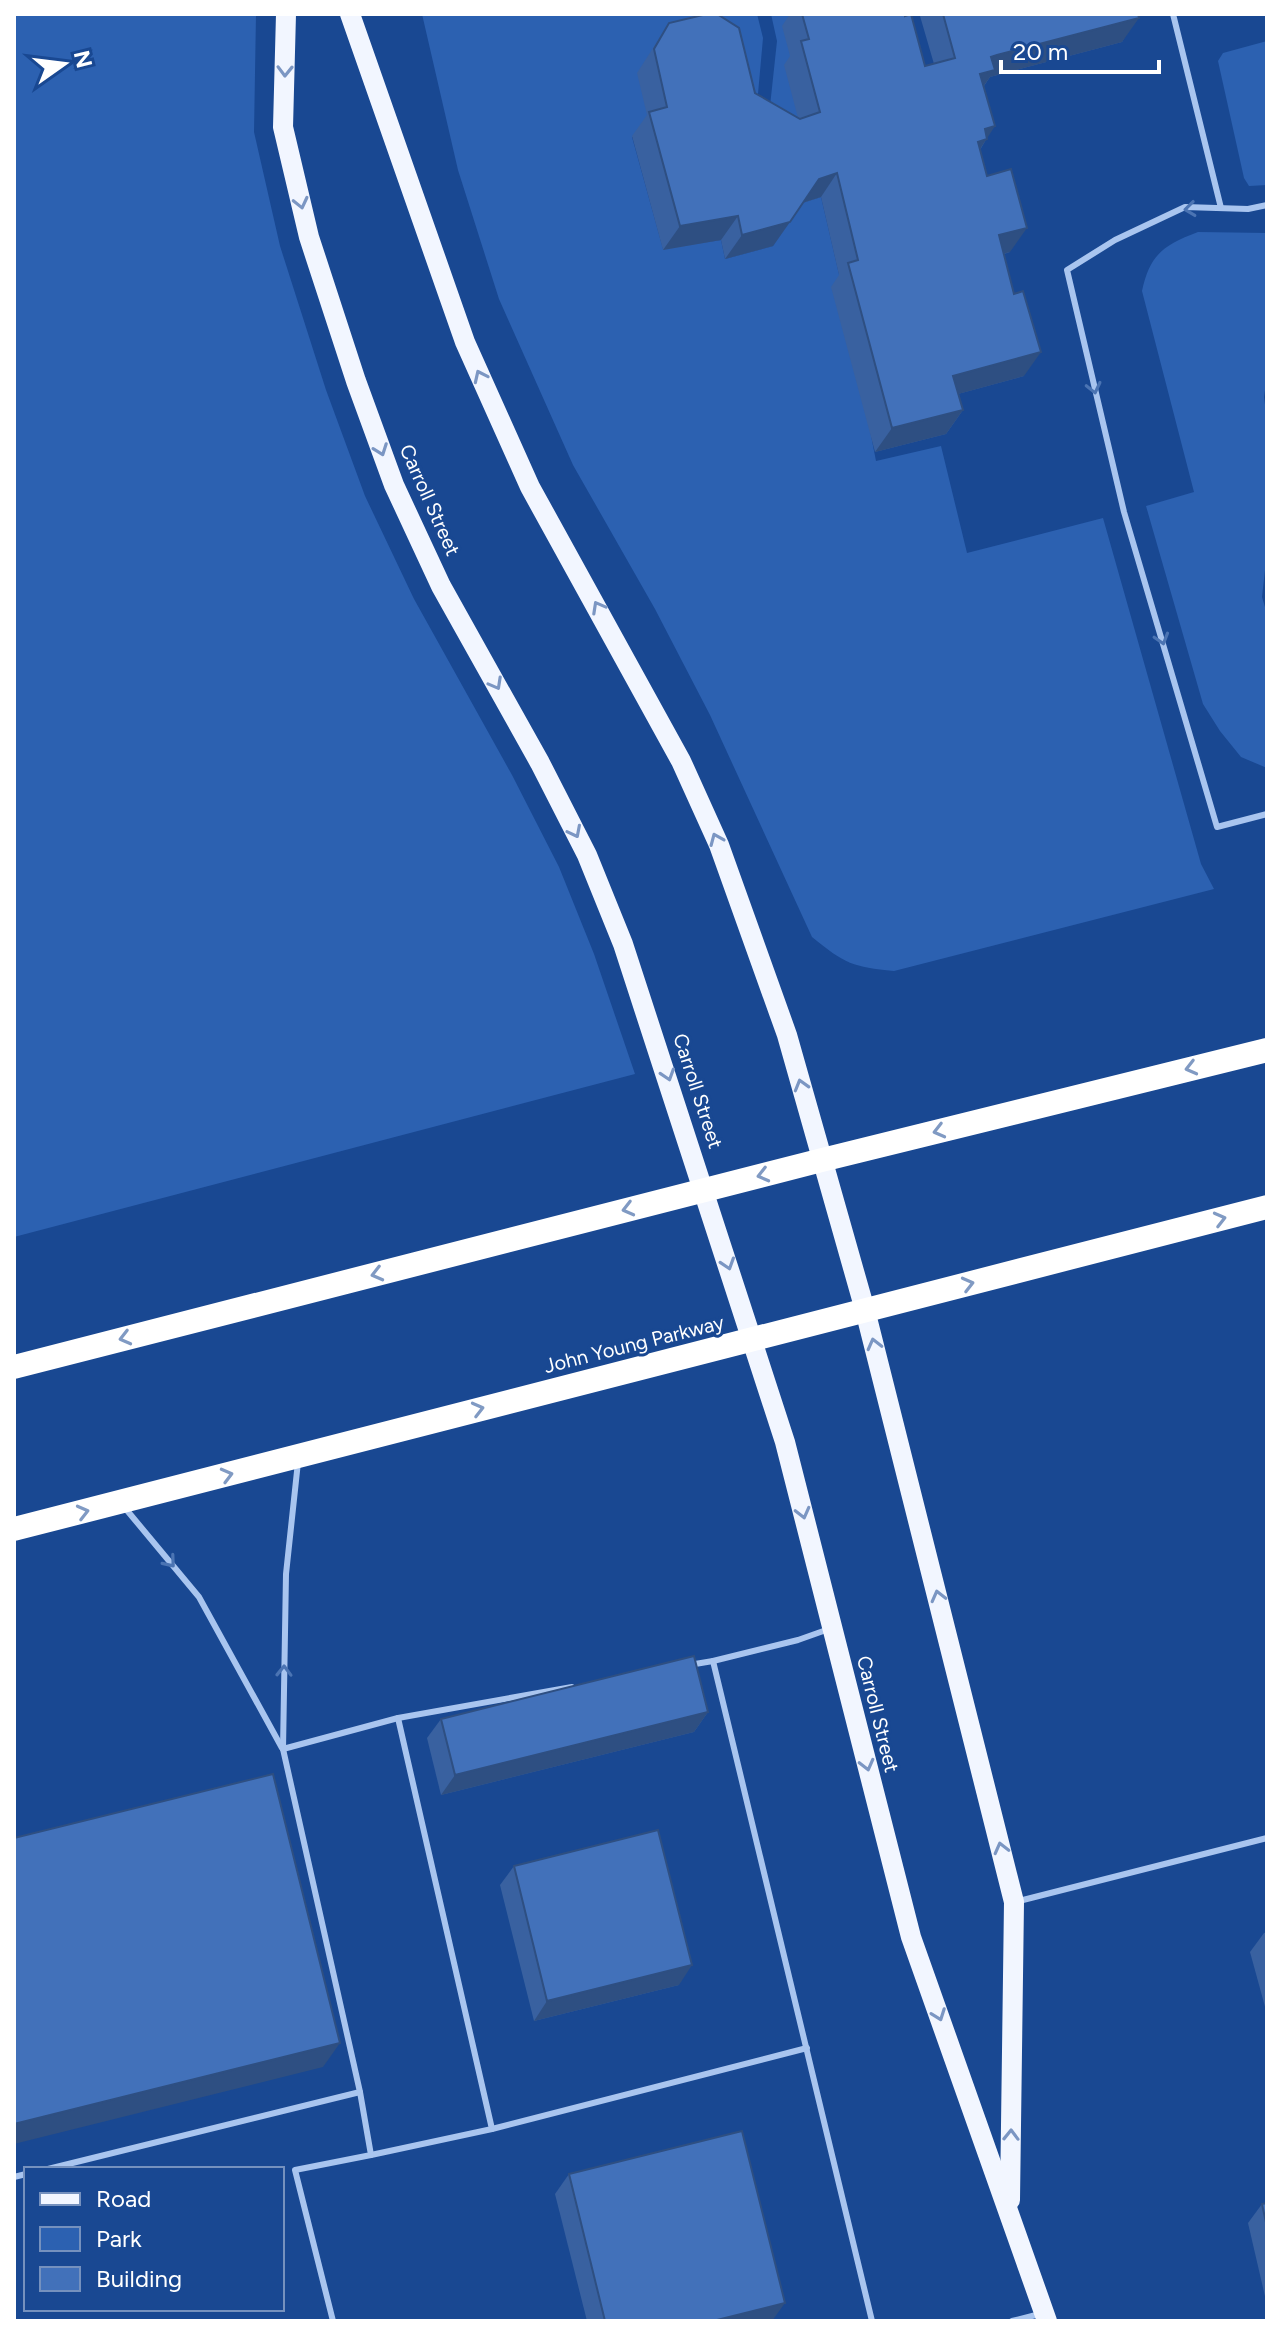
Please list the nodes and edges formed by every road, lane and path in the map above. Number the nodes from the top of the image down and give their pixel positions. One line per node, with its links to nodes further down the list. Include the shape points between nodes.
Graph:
1 (286, 14): 9 (main road, Carroll Street, one-way to 9, via 283,127 309,237 356,381 394,485 441,586 587,855 628,956)
2 (350, 14): 8 (main road, Carroll Street, one-way to 2, via 787,1035 719,845 681,761 530,487 465,342)
3 (1173, 14): 5 (lane)
4 (1267, 205): 5 (lane)
5 (1221, 208): 6 (lane, one-way to 6, via 1185,207 1067,270 1124,512 1217,827)
6 (1267, 814)
7 (1267, 1050): 8 (highway, one-way to 8)
8 (822, 1160): 9 (highway, one-way to 9); 11 (main road, Carroll Street)
9 (704, 1190): 12 (main road, Carroll Street, one-way to 12); 13 (highway, one-way to 13)
10 (1267, 1207): 11 (highway, John Young Parkway, one-way to 10)
11 (865, 1310): 12 (highway, John Young Parkway); 24 (main road, Carroll Street, one-way to 11)
12 (752, 1339): 14 (highway, John Young Parkway, one-way to 12); 17 (main road, Carroll Street, one-way to 17, via 785,1442)
13 (14, 1367)
14 (299, 1456): 15 (highway, John Young Parkway, one-way to 14); 22 (lane, one-way to 14, via 286,1574)
15 (120, 1502): 16 (highway, John Young Parkway, one-way to 15); 22 (lane, one-way to 22, via 199,1597)
16 (14, 1529)
17 (831, 1628): 18 (lane); 30 (main road, Carroll Street, one-way to 30, via 911,1937)
18 (713, 1661): 19 (lane); 25 (lane)
19 (683, 1666)
20 (578, 1685): 21 (lane)
21 (398, 1718): 22 (lane); 27 (lane)
22 (283, 1749): 26 (lane)
23 (1267, 1838): 24 (lane)
24 (1014, 1902): 30 (main road, Carroll Street, one-way to 24)
25 (807, 2048): 27 (lane); 33 (lane)
26 (360, 2092): 28 (lane); 29 (lane)
27 (492, 2129): 28 (lane)
28 (371, 2155): 32 (lane, via 295,2170)
29 (56, 2167)
30 (1010, 2213): 31 (main road, Carroll Street)
31 (1046, 2317): 34 (lane)
32 (333, 2321)
33 (872, 2321)
34 (1012, 2321)

